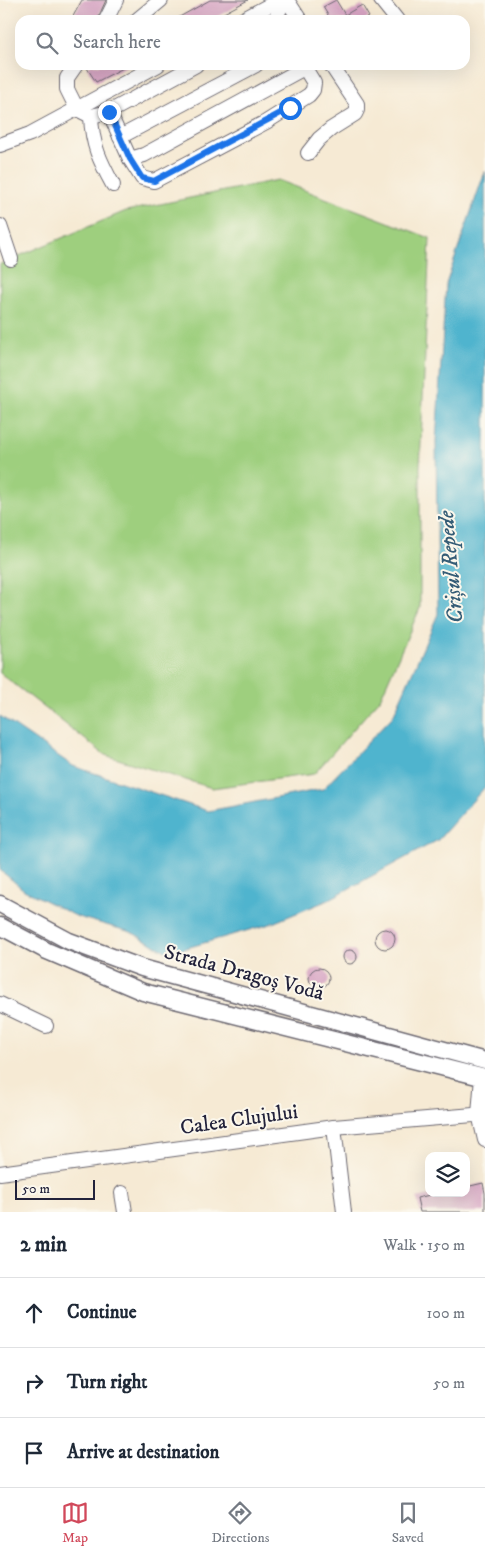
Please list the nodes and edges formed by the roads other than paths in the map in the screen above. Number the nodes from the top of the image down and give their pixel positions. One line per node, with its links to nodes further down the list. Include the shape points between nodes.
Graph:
1 (116, 0): 6 (street)
2 (161, 0): 7 (street)
3 (279, 0): 8 (street)
4 (285, 0): 9 (street); 10 (street)
5 (381, 0): 11 (street)
6 (108, 15)
7 (142, 15)
8 (251, 15)
9 (278, 15)
10 (296, 15)
11 (393, 15)
12 (73, 70): 19 (street, via 67,78 67,89)
13 (149, 70): 19 (street)
14 (187, 70): 20 (street)
15 (247, 70): 22 (street)
16 (296, 70): 25 (street, via 144,155)
17 (306, 70): 25 (street, via 314,83 309,95 176,171 154,181 142,178)
18 (334, 70): 24 (street, via 357,104 357,110 319,139)
19 (77, 109): 21 (street); 23 (street, via 30,134)
20 (109, 112): 21 (street); 22 (street)
21 (91, 116): 26 (street, via 94,144)
22 (120, 137): 25 (street)
23 (0, 145)
24 (308, 153)
25 (130, 159)
26 (113, 185)
27 (0, 226): 28 (street)
28 (11, 259)
29 (0, 904): 33 (main road, Strada Dragoș Vodă, via 69,941 142,968)
30 (0, 926): 35 (main road, Strada Dragoș Vodă, via 47,951 143,992)
31 (0, 1004): 32 (street)
32 (46, 1026)
33 (464, 1055): 34 (main road, Strada Dragoș Vodă); 35 (main road, via 466,1064)
34 (485, 1061)
35 (456, 1070): 36 (main road, Strada Dragoș Vodă)
36 (484, 1076): 37 (street)
37 (482, 1114): 38 (street, Calea Clujului); 39 (street)
38 (334, 1127): 40 (street, Calea Clujului); 43 (street)
39 (485, 1140)
40 (0, 1173)
41 (122, 1193): 42 (street)
42 (125, 1212)
43 (344, 1212)

